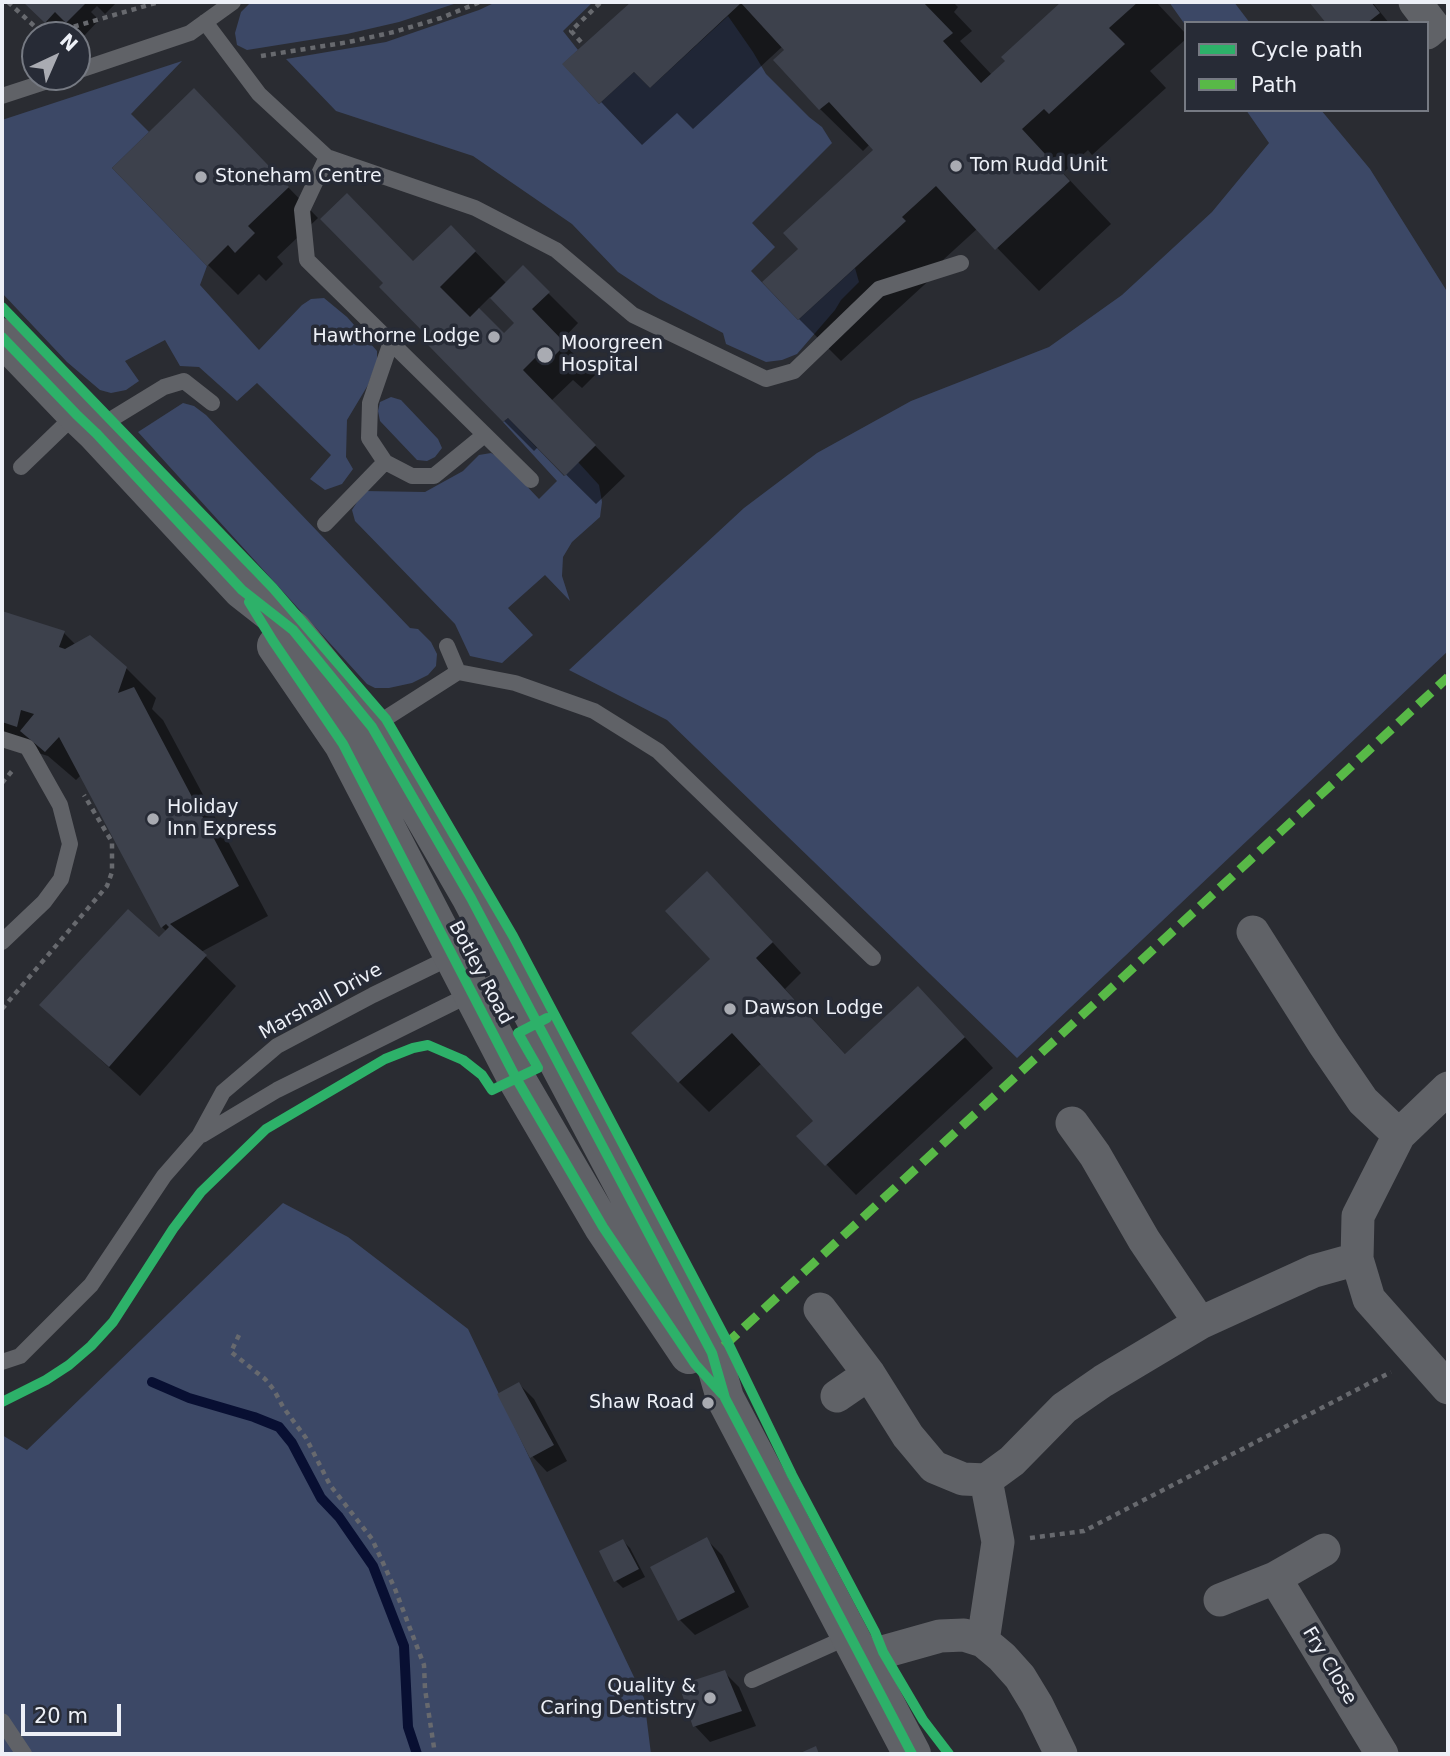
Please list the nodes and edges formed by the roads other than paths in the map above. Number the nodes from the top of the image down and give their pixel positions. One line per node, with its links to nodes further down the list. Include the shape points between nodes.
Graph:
1 (233, 2): 3 (lane)
2 (1415, 2): 4 (street, via 1434,27)
3 (205, 22): 5 (lane, via 190,33); 8 (lane, via 259,94)
4 (1429, 31)
5 (91, 66)
6 (21, 90): 7 (lane)
7 (2, 96)
8 (327, 157): 9 (lane, via 475,208 556,250 633,315 766,379 794,372 878,289); 11 (lane, via 302,210 307,260)
9 (961, 263)
10 (2, 337): 13 (main road, Botley Road)
11 (390, 342): 14 (lane); 15 (lane, via 370,402 369,438)
12 (212, 403): 13 (lane, via 184,381 164,387 110,420)
13 (86, 424): 16 (lane); 21 (main road, Botley Road, via 242,590 273,641)
14 (483, 436): 15 (lane, via 434,476 412,476); 17 (lane)
15 (385, 462): 18 (lane)
16 (21, 467)
17 (531, 480)
18 (325, 524)
19 (447, 646): 20 (lane)
20 (458, 672): 21 (lane); 27 (lane, via 515,684 594,711 658,751)
21 (357, 736): 24 (main road, Botley Road, via 471,898); 26 (main road, Botley Road)
22 (2, 739): 25 (lane, via 29,750 60,805 71,844 61,878 44,902)
23 (1253, 932): 32 (street, via 1363,1101)
24 (492, 937): 26 (lane, Marshall Drive); 28 (main road, Botley Road)
25 (2, 942)
26 (452, 957): 29 (main road, Botley Road); 33 (lane, Marshall Drive, via 277,1046 223,1092)
27 (873, 958)
28 (511, 974): 29 (lane, Marshall Drive); 41 (main road, Botley Road, via 712,1353)
29 (472, 994): 33 (lane, Marshall Drive, via 300,1078); 41 (main road, Botley Road, via 603,1227 695,1364)
30 (1448, 1088): 32 (street)
31 (1072, 1123): 36 (street)
32 (1399, 1135): 34 (street, via 1358,1216)
33 (200, 1136): 37 (lane, Marshall Drive, via 163,1176 91,1284 20,1356)
34 (1357, 1259): 36 (street, via 1314,1271); 39 (street, via 1369,1299)
35 (820, 1309): 38 (street)
36 (1200, 1323): 42 (street, via 1064,1408 1012,1461)
37 (2, 1362)
38 (869, 1374): 40 (street); 42 (street, via 908,1436 934,1467 962,1479)
39 (1447, 1385)
40 (837, 1395)
41 (725, 1398): 47 (main road, Botley Road)
42 (986, 1480): 46 (street, via 998,1542)
43 (1324, 1550): 44 (street)
44 (1275, 1578): 45 (street); 53 (street, Fry Close)
45 (1220, 1600)
46 (983, 1641): 47 (street, via 964,1635 940,1636 883,1652); 52 (street, via 1020,1677)
47 (857, 1649): 48 (lane); 51 (main road, Botley Road)
48 (752, 1680)
49 (2, 1721): 50 (lane)
50 (24, 1754)
51 (912, 1754)
52 (1061, 1754)
53 (1382, 1754)

